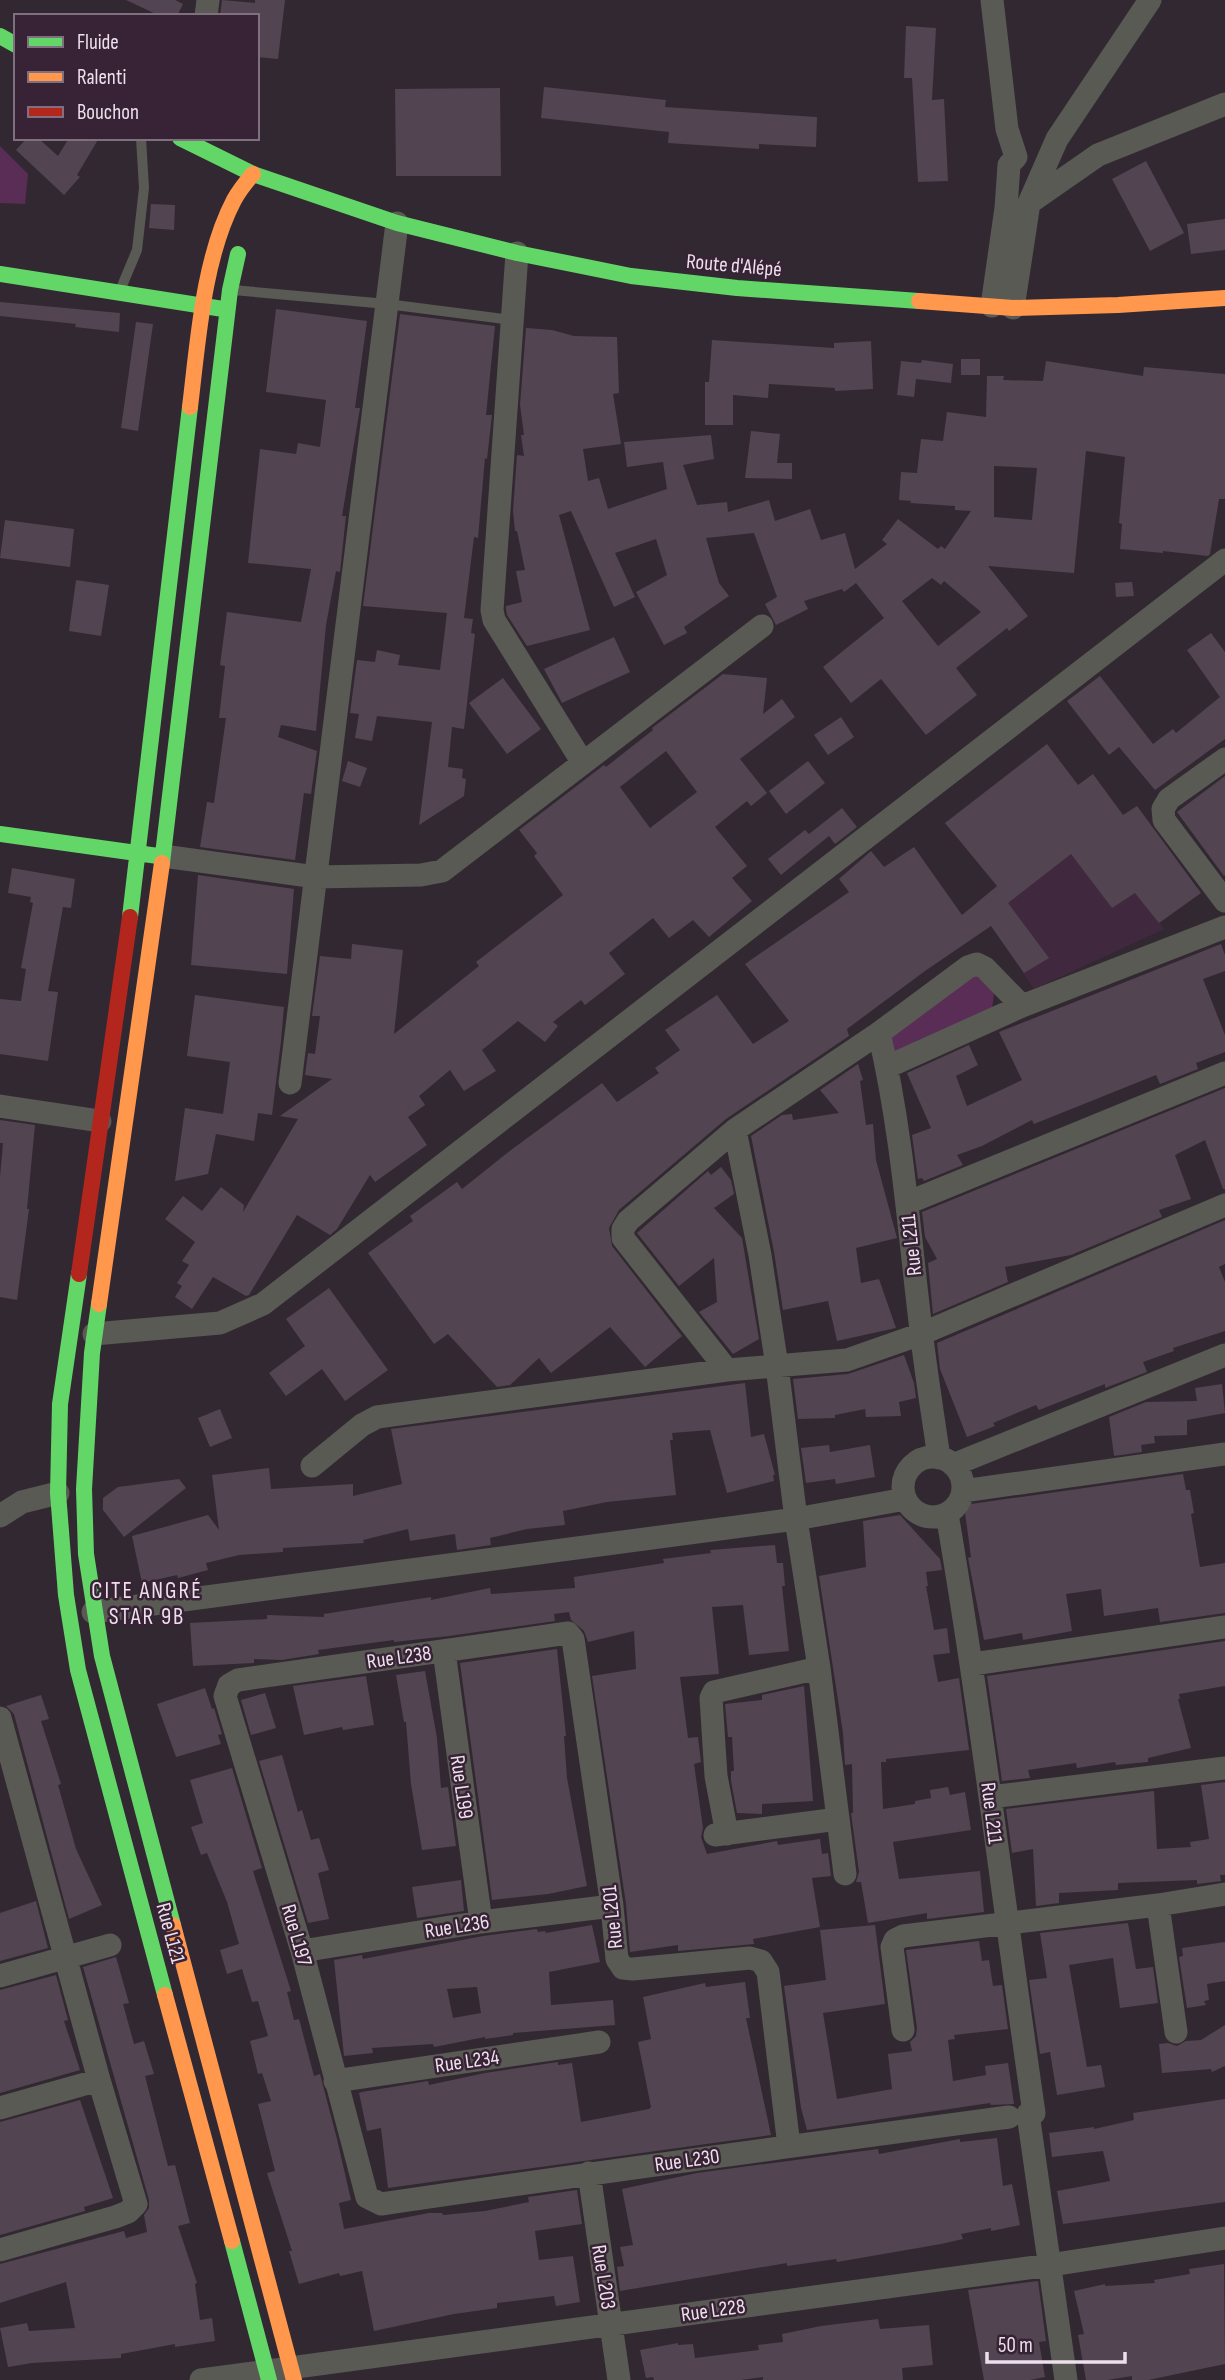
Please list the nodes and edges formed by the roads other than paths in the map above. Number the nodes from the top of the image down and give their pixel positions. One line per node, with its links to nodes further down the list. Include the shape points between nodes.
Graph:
1 (992, 0): 7 (street, via 1007,129)
2 (1150, 0): 4 (street)
3 (1225, 104): 10 (street, via 1098,155)
4 (1057, 139): 7 (street); 10 (street)
5 (141, 140): 17 (lane, via 144,188 136,250)
6 (191, 141): 8 (main road, Route d'Alépé)
7 (1016, 157): 11 (street, via 1009,164)
8 (253, 174): 9 (main road); 12 (main road, Route d'Alépé); 20 (main road, Rue L121, via 234,201)
9 (251, 201)
10 (1029, 203): 11 (street); 21 (street)
11 (1006, 208): 21 (street)
12 (397, 223): 14 (main road, Route d'Alépé); 19 (street)
13 (242, 235): 16 (main road)
14 (517, 253): 21 (main road, Route d'Alépé, via 631,276 737,288); 23 (street)
15 (0, 274): 17 (main road)
16 (230, 290): 19 (lane); 22 (main road)
17 (118, 294): 20 (main road)
18 (1225, 298): 21 (main road, Route d'Alépé)
19 (387, 304): 23 (lane); 31 (street)
20 (204, 306): 22 (main road); 29 (main road, Rue L121)
21 (1002, 307)
22 (227, 310): 30 (main road)
23 (513, 320): 27 (street, via 492,610)
24 (1225, 560): 44 (street, via 263,1304 220,1323)
25 (762, 626): 27 (street)
26 (1225, 759): 32 (street, via 1169,799 1164,820)
27 (583, 763): 31 (street, via 442,871)
28 (0, 834): 29 (main road)
29 (139, 855): 30 (main road); 40 (main road, Rue L121)
30 (163, 856): 31 (street); 44 (main road)
31 (316, 877): 38 (street)
32 (1225, 901)
33 (1225, 926): 34 (street)
34 (1022, 1006): 35 (street, via 977,964); 36 (street)
35 (879, 1033): 36 (street, Rue L211); 41 (street)
36 (887, 1067): 42 (street, Rue L211)
37 (1225, 1073): 42 (street)
38 (290, 1083)
39 (0, 1106): 40 (street)
40 (100, 1121): 53 (main road, Rue L121, via 60,1404)
41 (735, 1130): 47 (street); 48 (street, via 623,1229 623,1238)
42 (907, 1203): 45 (street, Rue L211)
43 (1225, 1205): 45 (street)
44 (94, 1334): 58 (main road, via 84,1489)
45 (921, 1334): 47 (street, via 847,1360); 50 (street, Rue L211)
46 (1225, 1355): 50 (street)
47 (777, 1366): 48 (street); 57 (street)
48 (727, 1370): 51 (street, via 377,1417)
49 (1225, 1454): 52 (street)
50 (946, 1462): 52 (street, via 959,1473); 54 (street, via 928,1458 909,1468 902,1488)
51 (312, 1466)
52 (963, 1491): 55 (street)
53 (58, 1493): 56 (street, via 22,1502); 94 (main road, Rue L121, via 66,1595 78,1670)
54 (905, 1499): 55 (street, via 928,1517); 57 (street)
55 (947, 1514): 62 (street, Rue L211)
56 (0, 1516)
57 (796, 1519): 58 (street); 63 (street)
58 (93, 1612): 93 (main road)
59 (1225, 1627): 62 (street)
60 (560, 1633): 61 (street, Rue L238); 72 (street, Rue L201, via 573,1639)
61 (444, 1651): 64 (street, Rue L238); 73 (street, Rue L199)
62 (973, 1664): 67 (street, Rue L211)
63 (819, 1668): 68 (street); 68 (street, via 714,1692 721,1835)
64 (238, 1680): 76 (street, Rue L197, via 229,1685 226,1696)
65 (0, 1718): 77 (street)
66 (1225, 1768): 67 (street)
67 (990, 1797): 74 (street, Rue L211)
68 (838, 1819): 69 (street)
69 (845, 1874)
70 (1225, 1894): 71 (street)
71 (1158, 1905): 74 (street); 80 (street)
72 (612, 1906): 73 (street, Rue L236); 86 (street, Rue L201, via 617,1959 623,1968 750,1958 761,1962 768,1972)
73 (481, 1922): 76 (street, Rue L236)
74 (1006, 1923): 79 (street, via 895,1940 892,1947); 85 (street, Rue L211)
75 (110, 1945): 77 (street)
76 (302, 1951): 83 (street, Rue L197)
77 (66, 1958): 78 (street); 82 (street)
78 (0, 1976)
79 (903, 2030)
80 (1176, 2032)
81 (600, 2042): 83 (street, Rue L234)
82 (99, 2080): 84 (street); 90 (street, via 136,2204 115,2217)
83 (335, 2081): 88 (street, Rue L197)
84 (0, 2108)
85 (1024, 2114): 86 (street, Rue L230); 91 (street, Rue L211)
86 (789, 2146): 87 (street, Rue L230)
87 (589, 2173): 88 (street, Rue L230, via 381,2204); 92 (street, Rue L203)
88 (367, 2197)
89 (1225, 2238): 91 (street, Rue L228)
90 (0, 2250)
91 (1050, 2265): 92 (street, Rue L228); 97 (street, Rue L211)
92 (611, 2323): 93 (street, Rue L228); 96 (street, Rue L203)
93 (292, 2374): 94 (street, Rue L228)
94 (268, 2376): 95 (street, Rue L228)
95 (201, 2380)
96 (619, 2380)
97 (1066, 2380)

